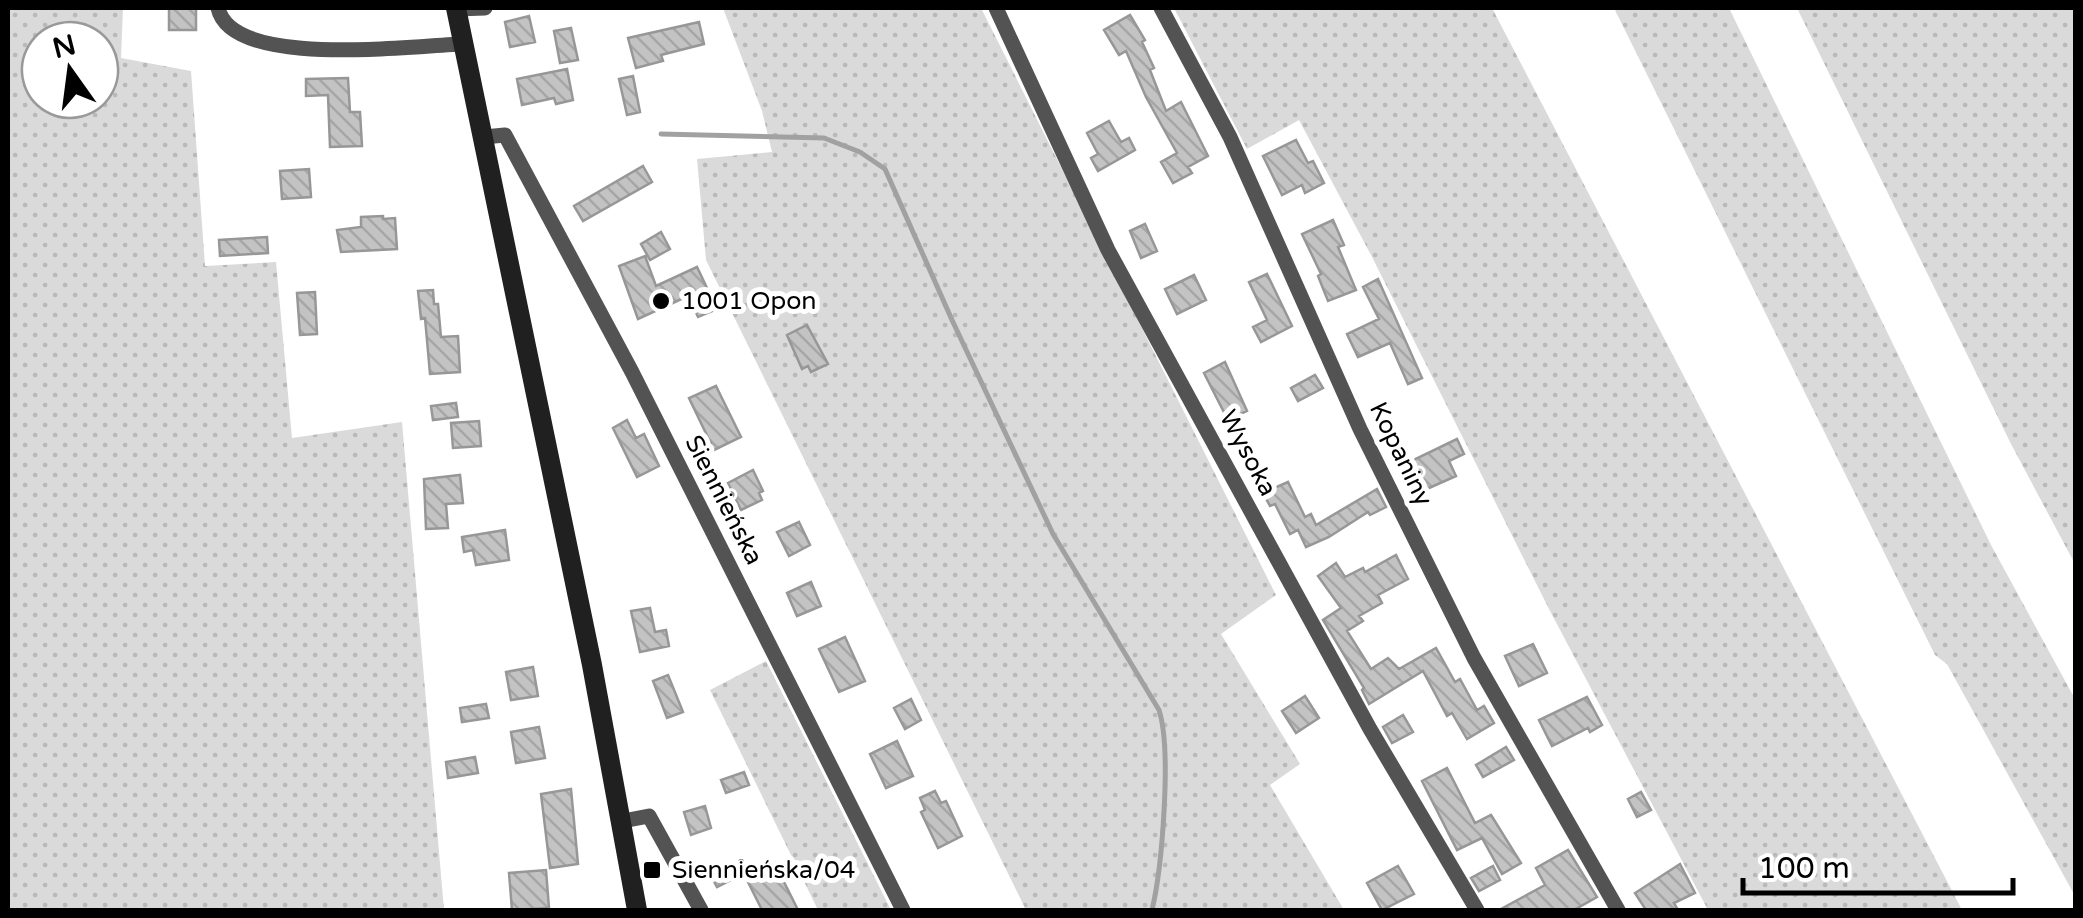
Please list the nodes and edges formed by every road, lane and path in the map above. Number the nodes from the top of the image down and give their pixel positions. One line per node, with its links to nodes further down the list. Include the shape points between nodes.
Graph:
1 (218, 8): 6 (street, via 233,32 293,50)
2 (456, 8): 3 (street); 6 (main road)
3 (485, 8)
4 (996, 8): 12 (street, Wysoka, via 1108,250 1360,712)
5 (1161, 8): 13 (street, Kopaniny, via 1230,137 1360,429 1474,658)
6 (465, 44): 7 (main road)
7 (484, 137): 8 (main road); 11 (street, Siennieńska, via 505,134)
8 (622, 821): 9 (main road); 10 (street, via 649,816)
9 (638, 910)
10 (701, 910)
11 (902, 910)
12 (1477, 910)
13 (1618, 910)

